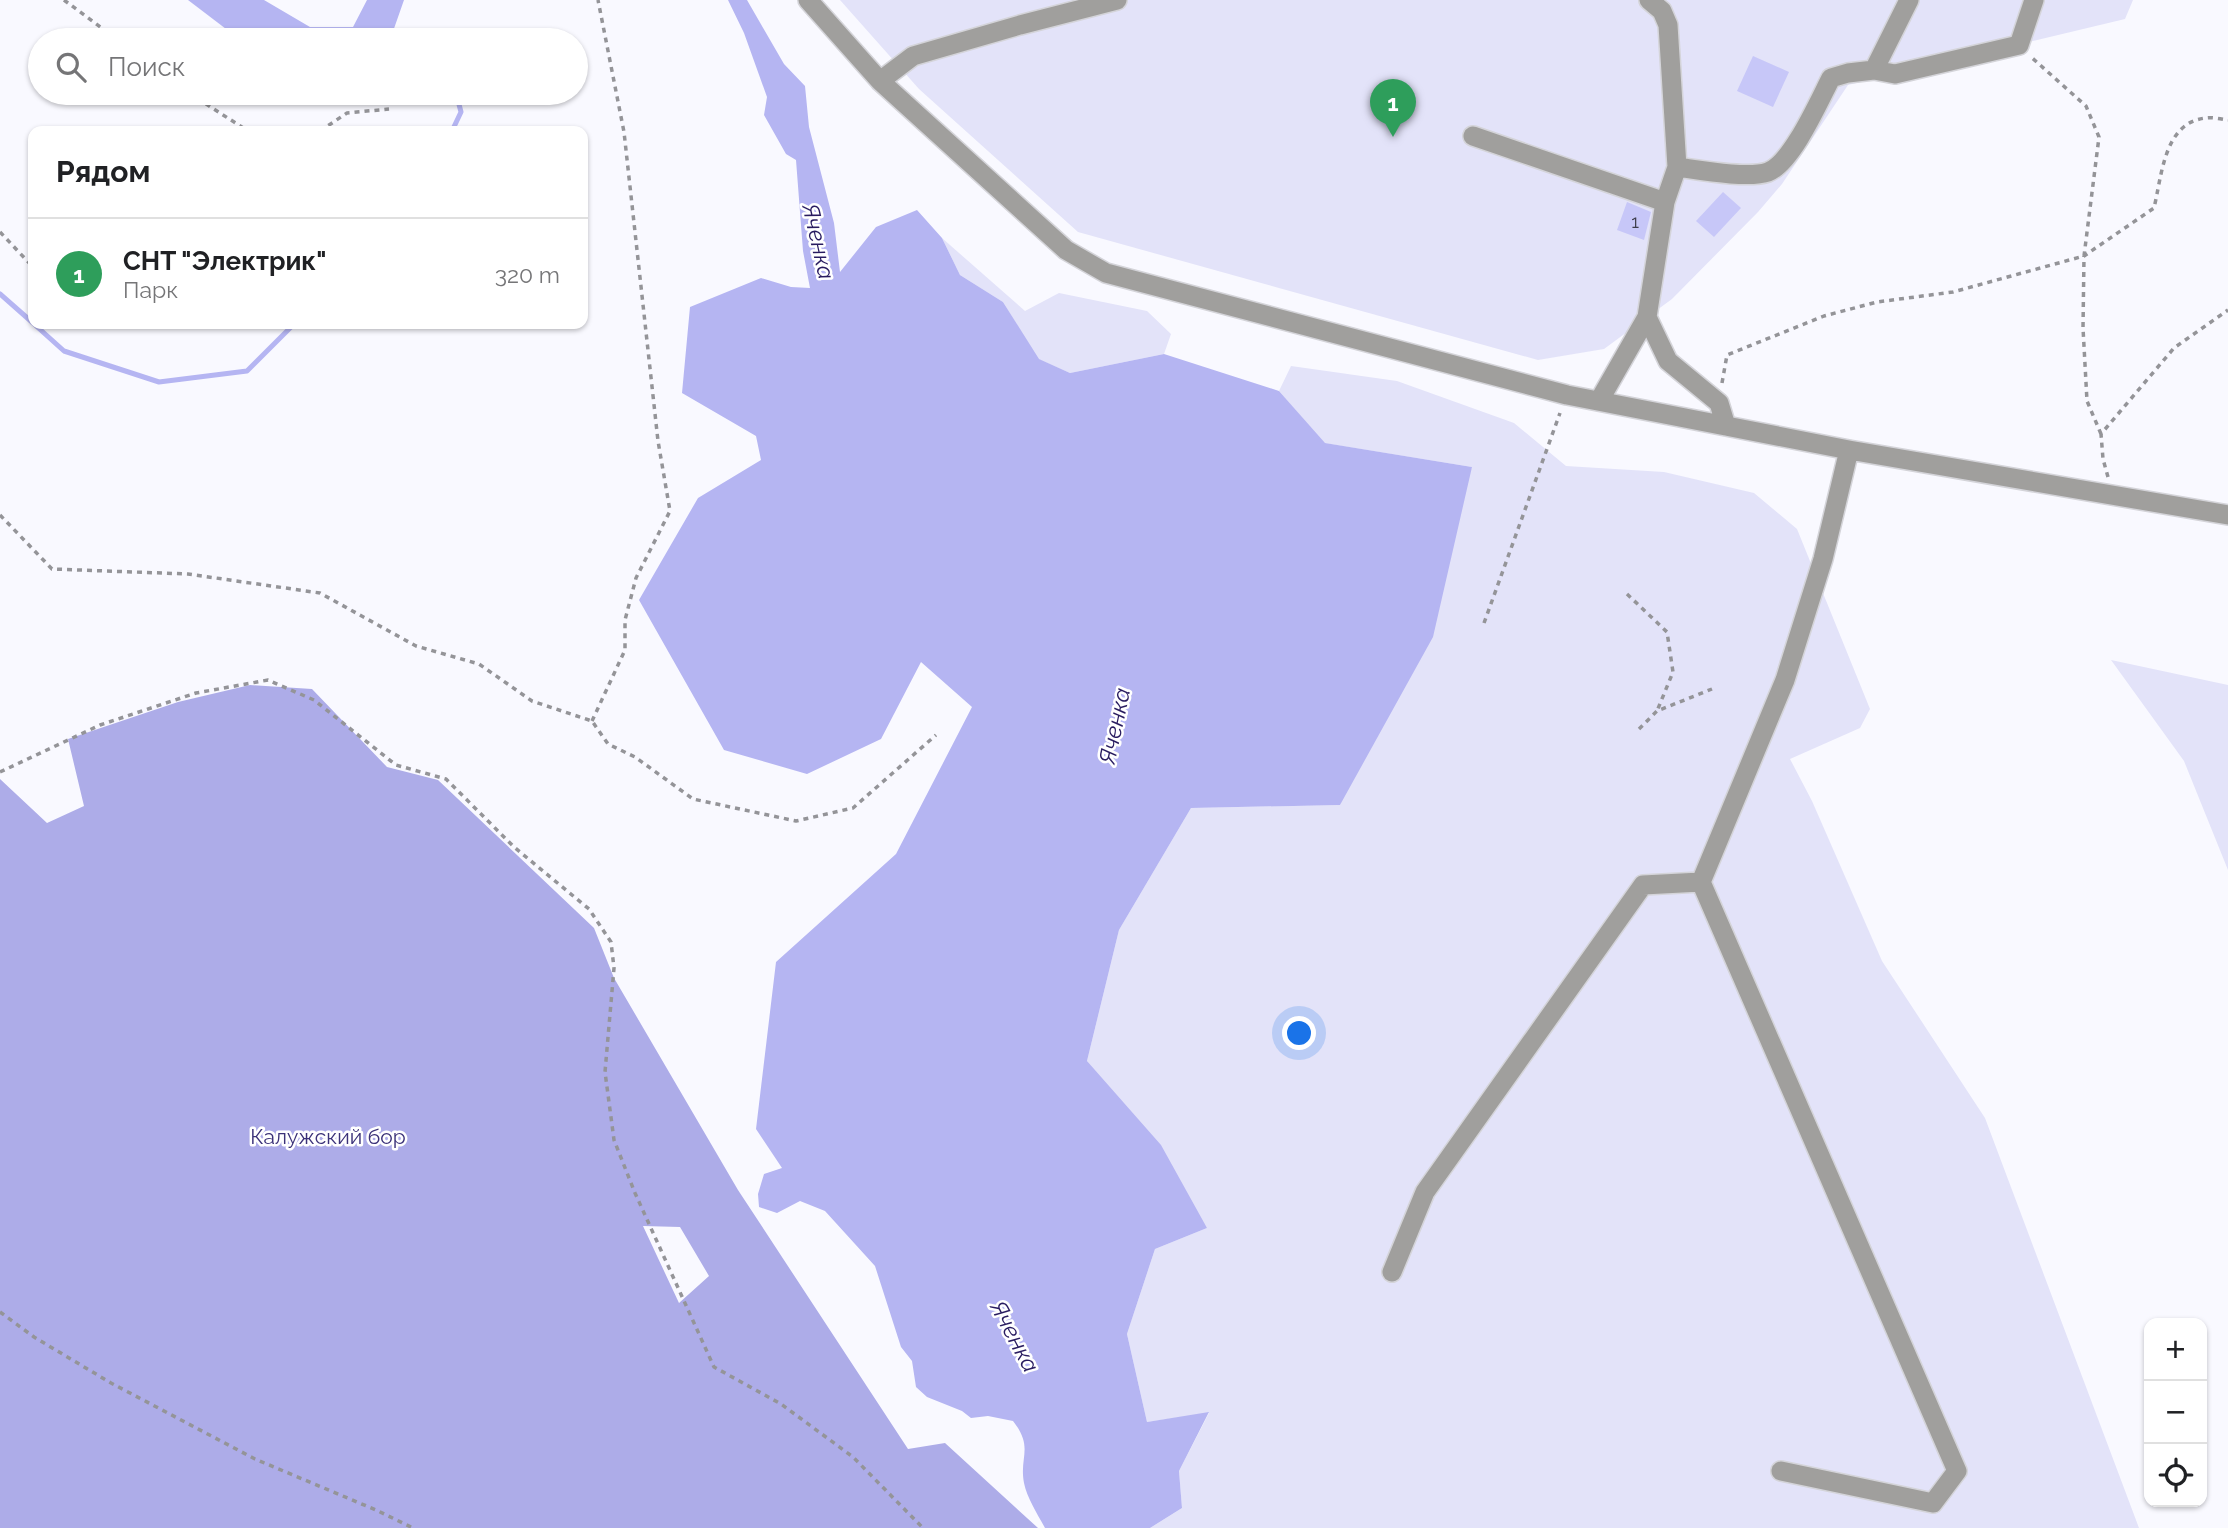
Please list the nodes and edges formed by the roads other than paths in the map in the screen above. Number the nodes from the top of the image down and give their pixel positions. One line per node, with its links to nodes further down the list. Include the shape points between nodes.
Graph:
1 (808, 0): 7 (street)
2 (1118, 0): 7 (street, via 913,56)
3 (1909, 0): 6 (street)
4 (2034, 0): 6 (street, via 2019,46 1895,74)
5 (1661, 4): 9 (street, via 1668,25)
6 (1874, 70): 9 (street, via 1831,78 1790,154 1769,172 1731,174)
7 (880, 81): 12 (street, via 1066,250 1106,274)
8 (1473, 136): 10 (street)
9 (1677, 167): 10 (street)
10 (1665, 202): 11 (street)
11 (1647, 317): 12 (street); 13 (street, via 1668,361 1718,403)
12 (1599, 401): 13 (street)
13 (1726, 426): 14 (street)
14 (1849, 450): 15 (street); 16 (street, via 1824,559 1785,680)
15 (2228, 515)
16 (1701, 882): 17 (street, via 1643,885 1425,1192); 18 (street, via 1957,1471 1933,1503)
17 (1392, 1272)
18 (1781, 1471)

